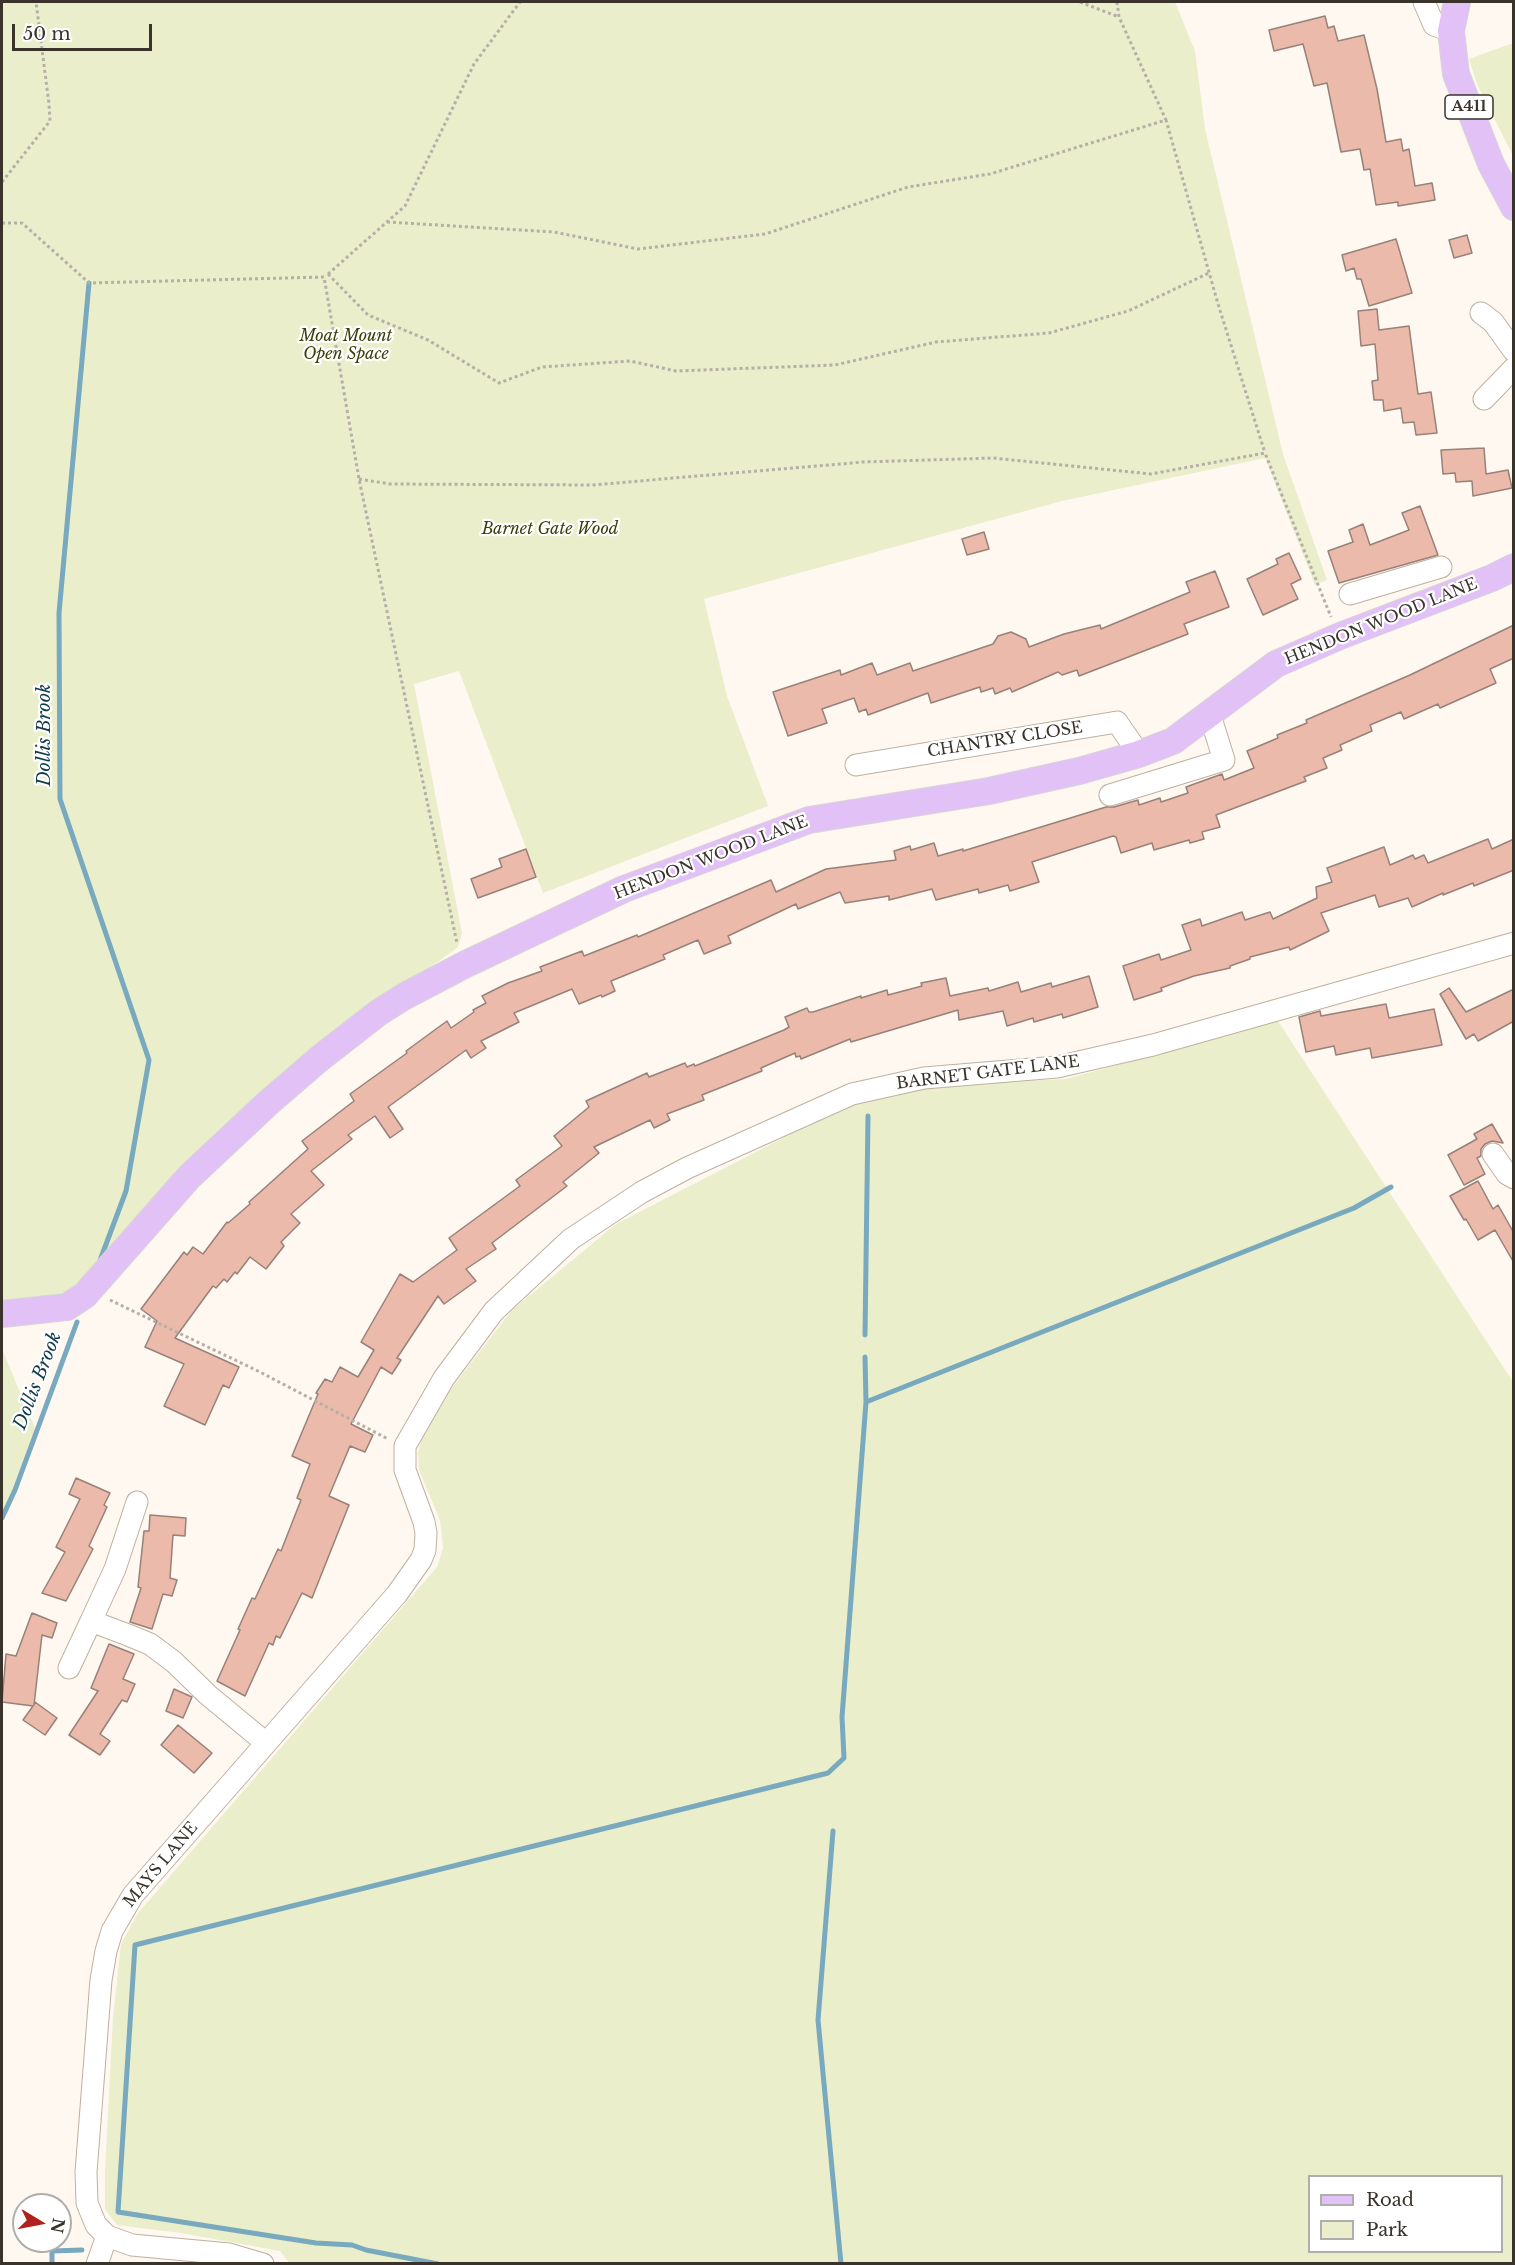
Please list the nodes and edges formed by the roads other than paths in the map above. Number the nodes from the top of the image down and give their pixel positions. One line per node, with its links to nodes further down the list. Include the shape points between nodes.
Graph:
1 (1424, 2): 3 (street, via 1434,25)
2 (1456, 2): 3 (main road, A411)
3 (1451, 31): 4 (main road, A411, via 1456,74 1491,164)
4 (1514, 207)
5 (1481, 313): 6 (street, via 1493,322)
6 (1514, 351)
7 (1514, 368): 8 (street)
8 (1484, 399)
9 (1441, 567): 11 (street)
10 (1514, 567): 13 (main road, HENDON WOOD LANE)
11 (1400, 579): 12 (street); 13 (street)
12 (1350, 594)
13 (1411, 610): 14 (main road, HENDON WOOD LANE, via 1276,664)
14 (1209, 712): 15 (main road, HENDON WOOD LANE, via 1173,741); 17 (street, via 1224,760)
15 (1139, 754): 16 (street, CHANTRY CLOSE, via 1117,722); 21 (main road, HENDON WOOD LANE, via 989,791 809,819 624,889 464,965 378,1013 268,1103 189,1177 86,1295 67,1307)
16 (856, 765)
17 (1110, 795)
18 (1514, 943): 22 (street, BARNET GATE LANE, via 1153,1045 1058,1067 924,1078 852,1094 687,1168 642,1192 571,1239 494,1311 429,1400)
19 (1493, 1154): 20 (street)
20 (1514, 1179)
21 (2, 1314)
22 (405, 1446): 26 (street, MAYS LANE, via 405,1470 426,1533 421,1560 397,1594)
23 (137, 1502): 24 (street, via 115,1569)
24 (91, 1621): 25 (street); 26 (street, via 150,1644)
25 (69, 1668)
26 (266, 1743): 27 (street, MAYS LANE, via 133,1895 112,1931 106,1951 86,2172 87,2203 96,2225)
27 (120, 2247): 28 (street); 29 (street, via 229,2254)
28 (97, 2264)
29 (263, 2264)

